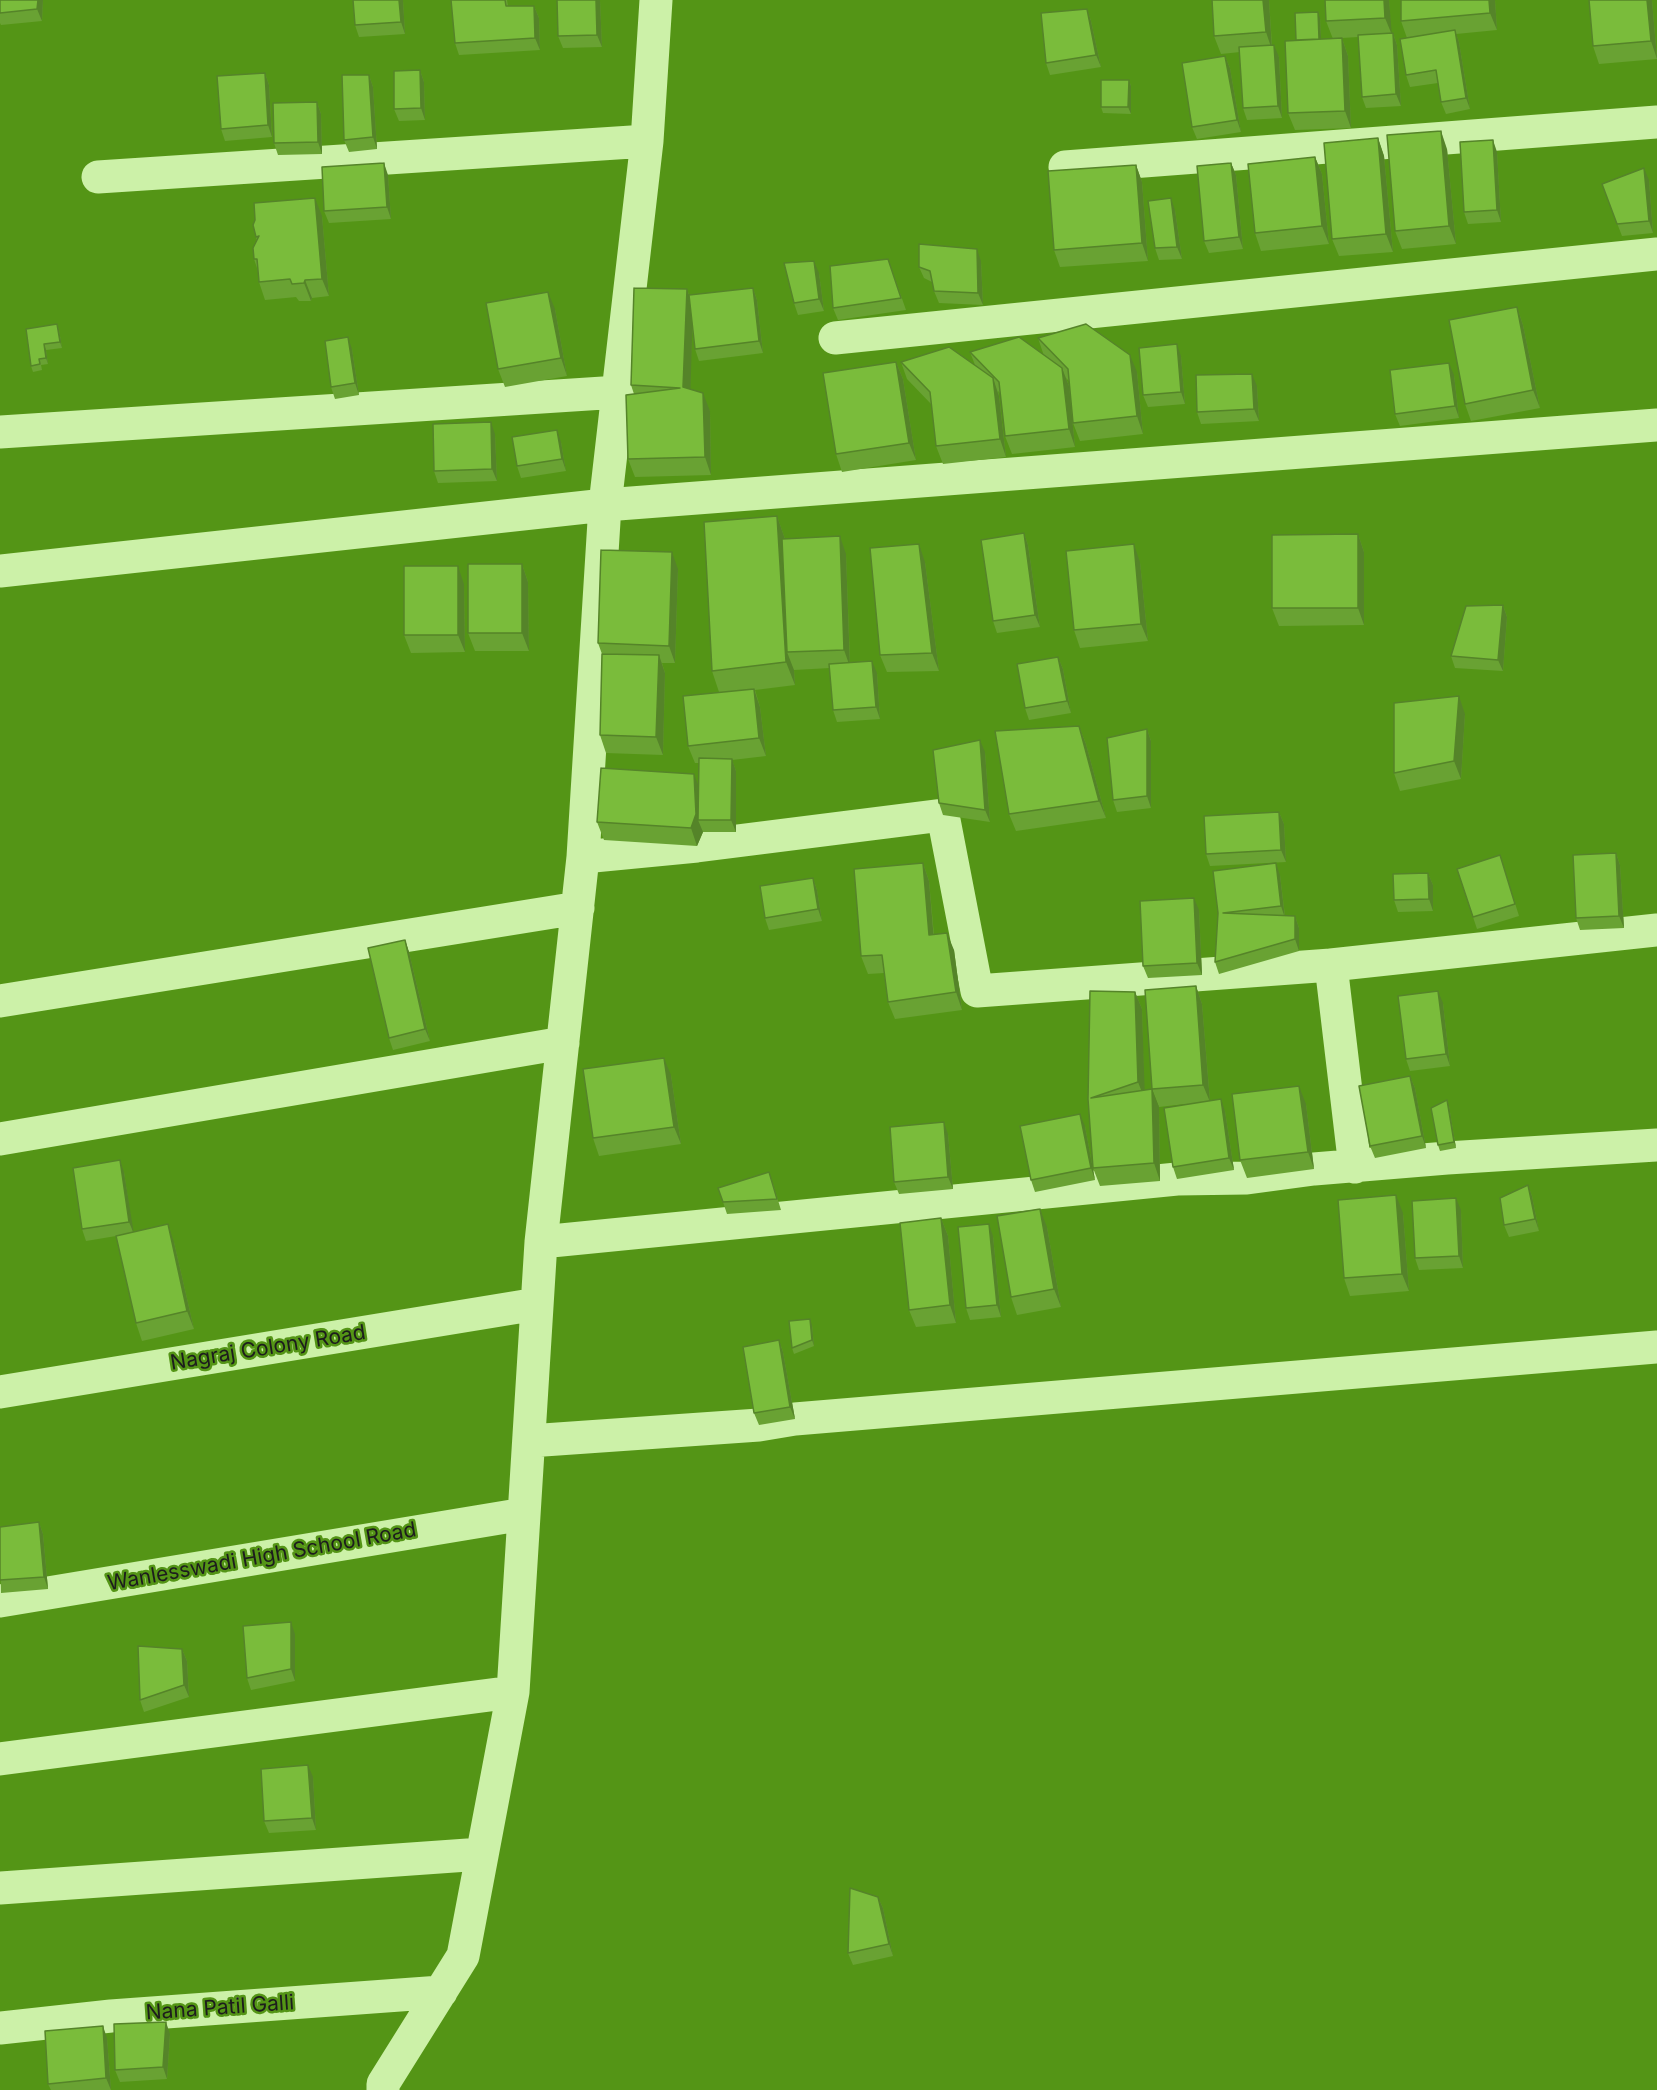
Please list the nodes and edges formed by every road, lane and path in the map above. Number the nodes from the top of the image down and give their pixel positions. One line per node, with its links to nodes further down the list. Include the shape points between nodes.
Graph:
1 (656, 0): 3 (street)
2 (1657, 122): 4 (street)
3 (646, 141): 5 (street); 8 (street)
4 (1065, 167)
5 (98, 177)
6 (1657, 254): 7 (street)
7 (835, 338)
8 (619, 392): 10 (street); 11 (street)
9 (1657, 425): 11 (street)
10 (0, 432)
11 (604, 505): 12 (street); 13 (street)
12 (0, 571)
13 (584, 857): 14 (street); 16 (street, via 943,815 977,992)
14 (578, 908): 17 (street); 18 (street)
15 (1657, 930): 16 (street)
16 (1331, 965): 21 (street)
17 (0, 1001)
18 (563, 1043): 19 (street); 22 (street)
19 (0, 1139)
20 (1657, 1145): 21 (street)
21 (1355, 1167): 22 (street, via 1035,1191)
22 (541, 1242): 23 (street)
23 (537, 1304): 25 (street, Nagraj Colony Road); 26 (street)
24 (1657, 1347): 26 (street)
25 (0, 1392)
26 (529, 1442): 27 (street)
27 (524, 1514): 28 (street, Wanlesswadi High School Road); 29 (street)
28 (0, 1601)
29 (513, 1692): 30 (street); 31 (street)
30 (0, 1759)
31 (482, 1854): 32 (street); 33 (street, via 463,1956)
32 (0, 1888)
33 (441, 1992): 34 (street, Nana Patil Galli); 35 (street, via 383,2084)
34 (0, 2028)
35 (383, 2090)

